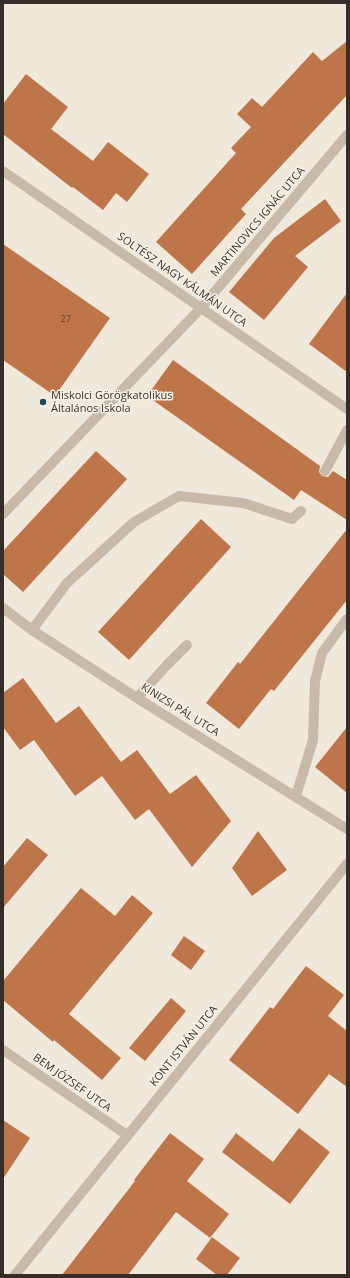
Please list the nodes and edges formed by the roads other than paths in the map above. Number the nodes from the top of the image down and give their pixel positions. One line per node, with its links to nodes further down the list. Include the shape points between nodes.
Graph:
1 (347, 135): 3 (street, MARTINOVICS IGNÁC UTCA)
2 (3, 171): 3 (street, SOLTÉSZ NAGY KÁLMÁN UTCA)
3 (201, 308): 4 (street, SOLTÉSZ NAGY KÁLMÁN UTCA); 8 (street, MARTINOVICS IGNÁC UTCA)
4 (347, 410)
5 (347, 430): 6 (street)
6 (325, 471)
7 (301, 511): 11 (street, via 292,519 243,503 179,496 134,522 67,583)
8 (3, 514)
9 (3, 608): 11 (street, KINIZSI PÁL UTCA)
10 (347, 619): 14 (street, via 322,653 316,681 313,740)
11 (32, 630): 13 (street, KINIZSI PÁL UTCA)
12 (187, 645): 13 (street)
13 (137, 698): 14 (street, KINIZSI PÁL UTCA)
14 (296, 796): 15 (street, KINIZSI PÁL UTCA)
15 (347, 829)
16 (347, 864): 18 (street, KONT ISTVÁN UTCA)
17 (3, 1050): 18 (street, BEM JÓZSEF UTCA)
18 (127, 1136): 19 (street, KONT ISTVÁN UTCA)
19 (15, 1275)

